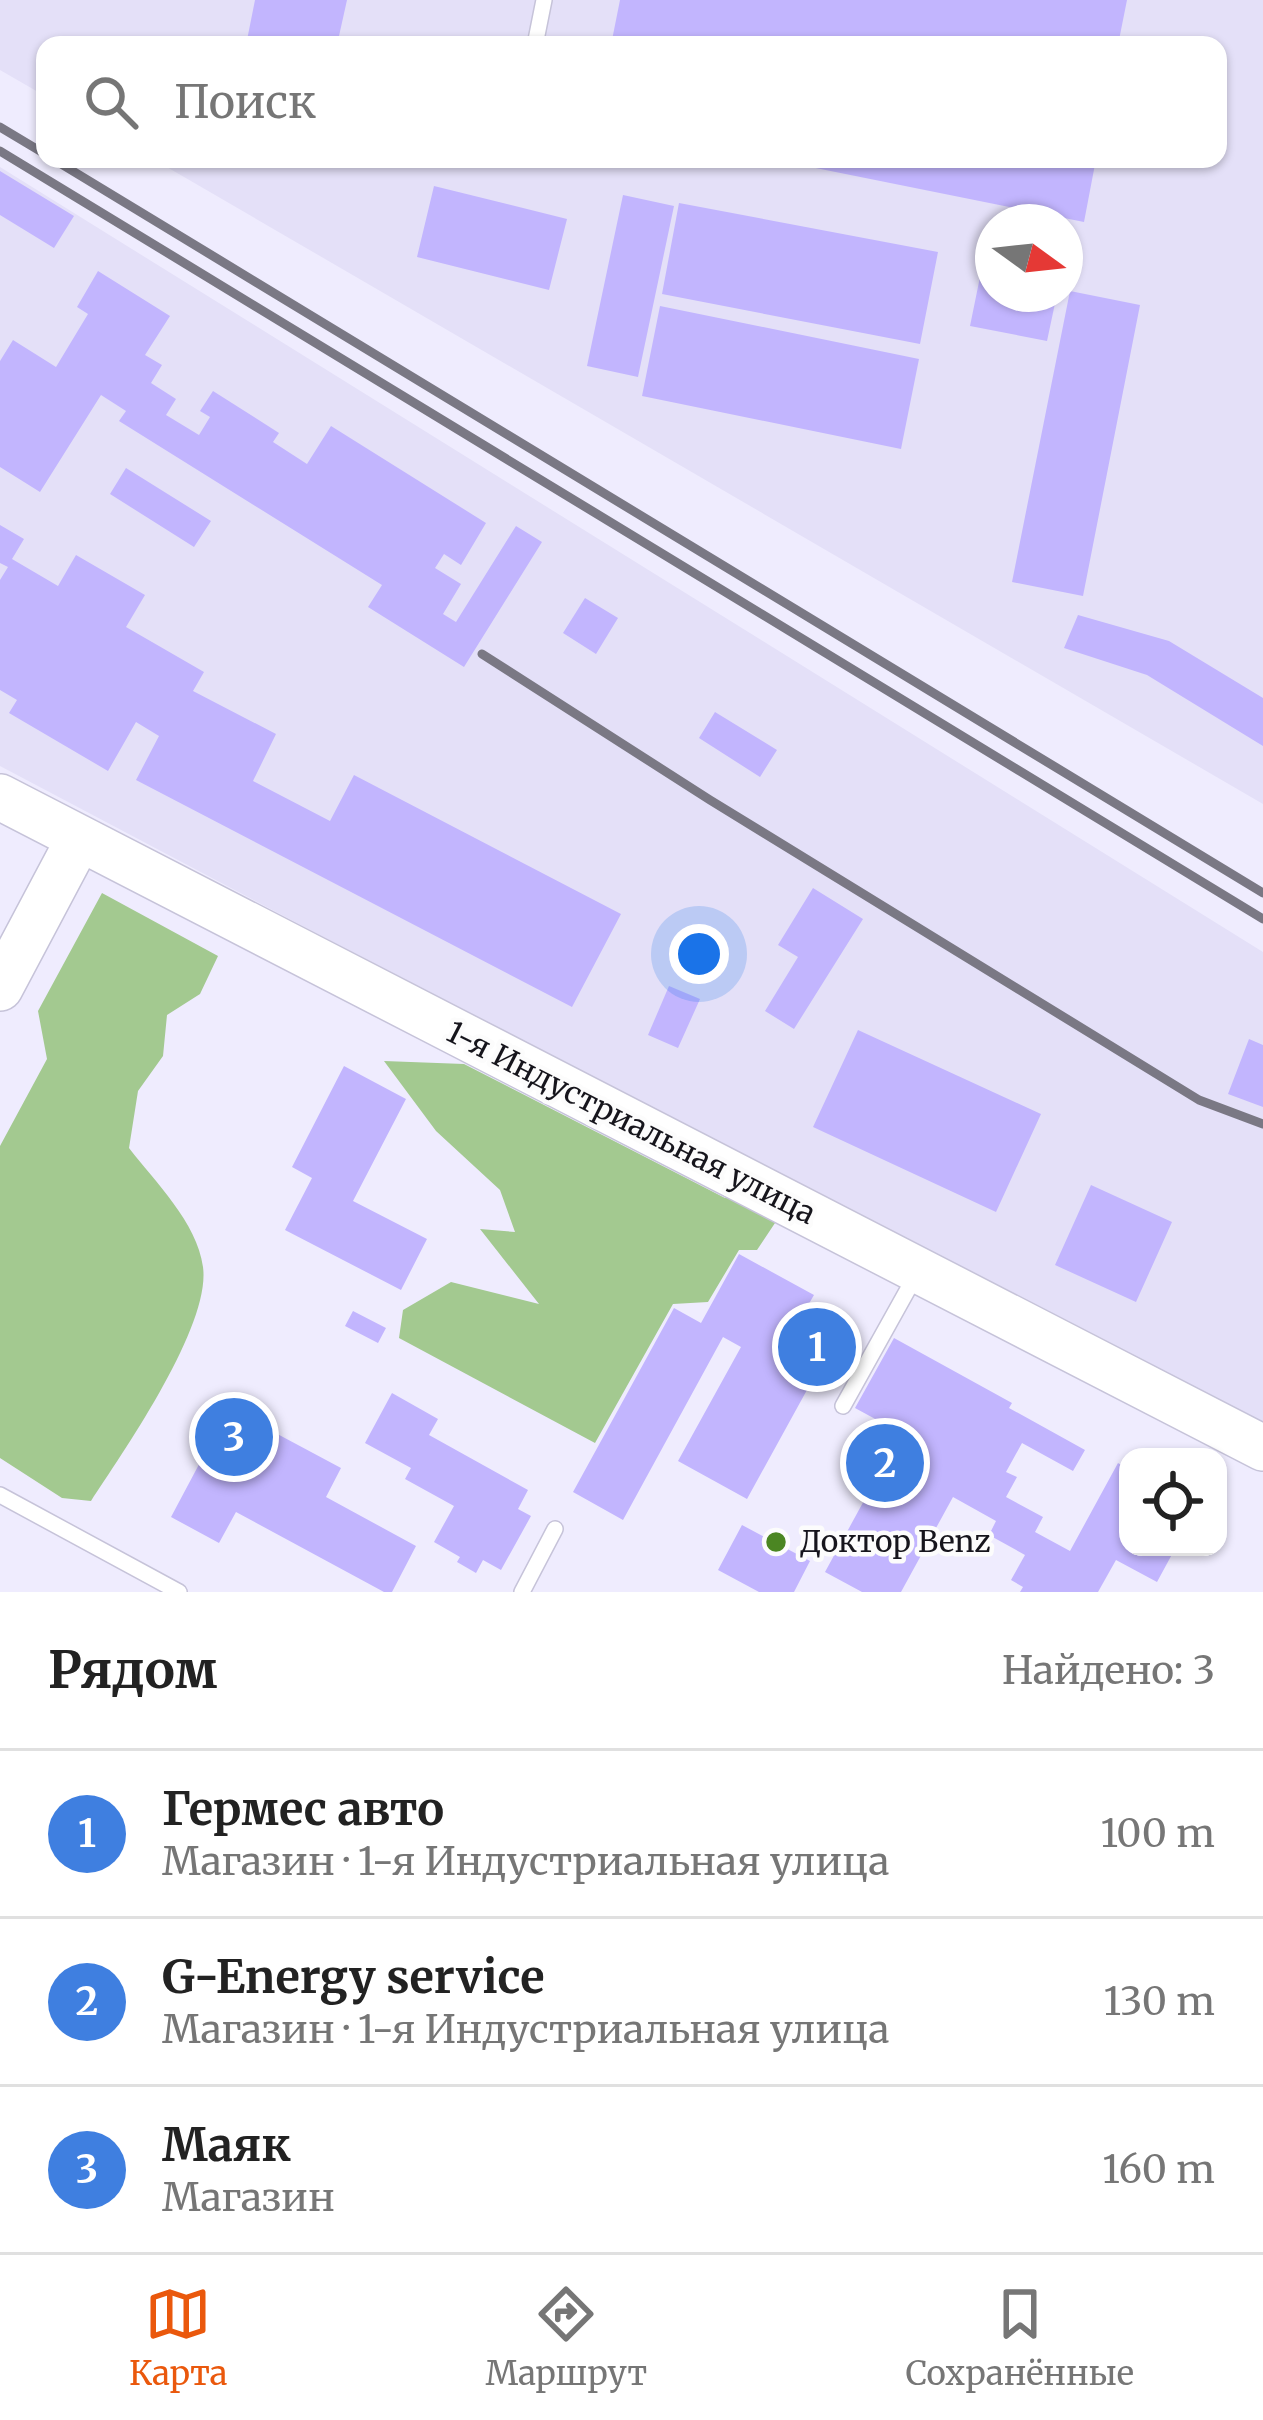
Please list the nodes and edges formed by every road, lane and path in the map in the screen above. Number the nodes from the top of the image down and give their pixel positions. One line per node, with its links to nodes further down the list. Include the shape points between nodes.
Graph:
1 (544, 0): 2 (lane)
2 (538, 36)
3 (0, 797): 4 (main road, 1-я Индустриальная улица)
4 (79, 839): 5 (main road); 6 (main road, 1-я Индустриальная улица)
5 (0, 988)
6 (918, 1270): 7 (lane); 8 (main road, 1-я Индустриальная улица)
7 (843, 1406)
8 (1263, 1448)
9 (0, 1495): 11 (lane)
10 (555, 1528): 12 (lane)
11 (179, 1592)
12 (522, 1592)

